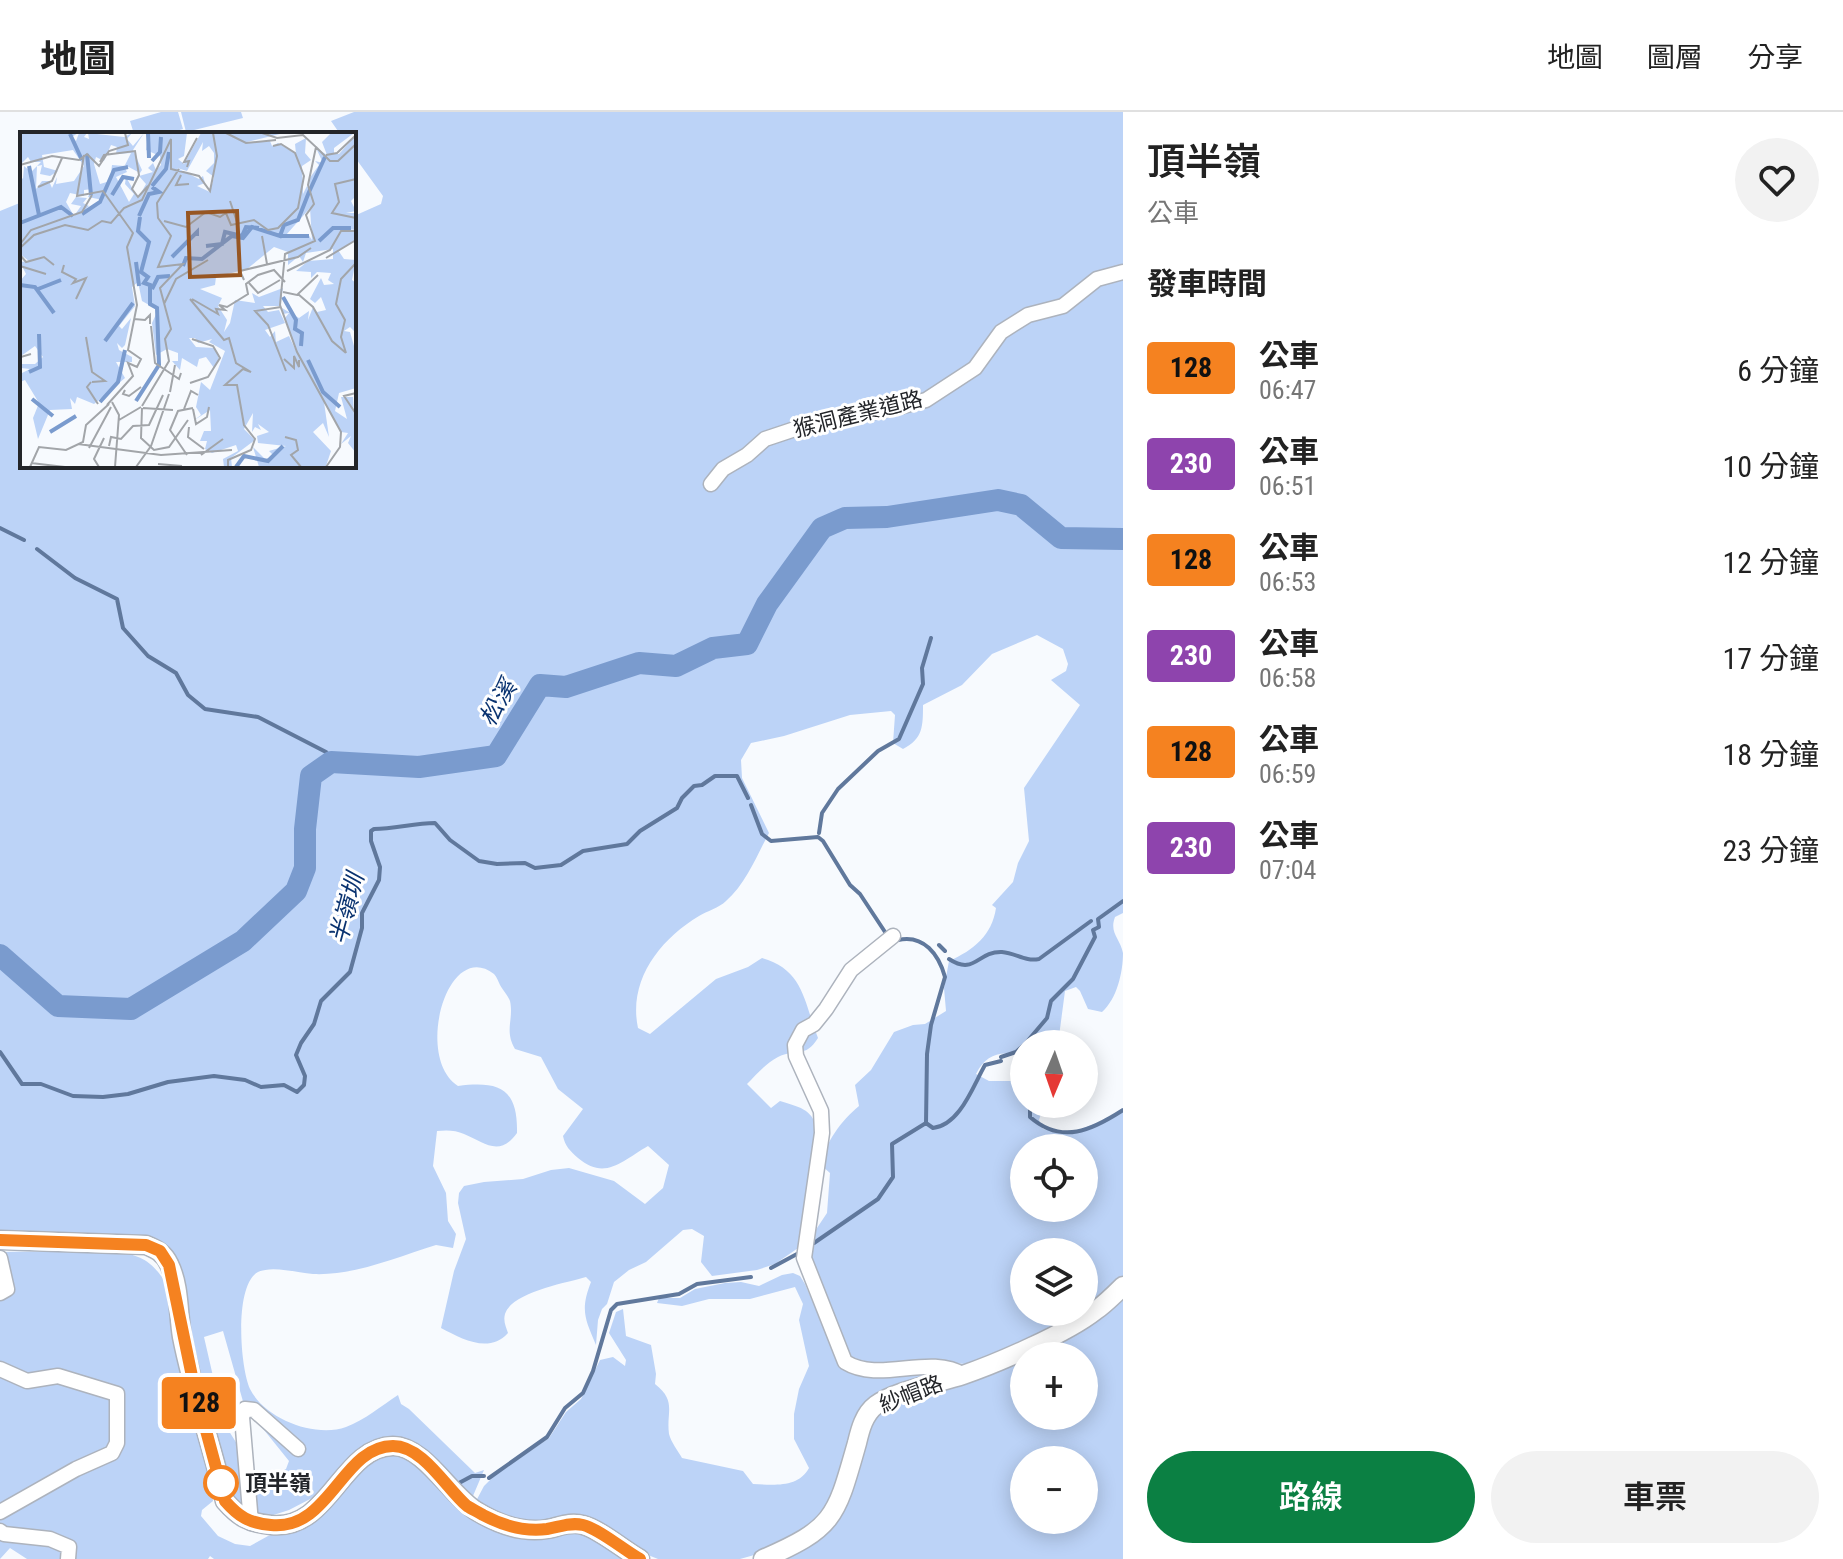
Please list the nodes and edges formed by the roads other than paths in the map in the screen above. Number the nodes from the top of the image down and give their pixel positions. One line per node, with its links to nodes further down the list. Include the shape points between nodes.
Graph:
1 (1123, 272): 2 (street, 猴洞產業道路, via 1097,279 1063,306 1014,323 975,368 926,400 813,423 765,439)
2 (711, 484)
3 (893, 936): 9 (street, via 851,970 795,1045 821,1111 822,1133 804,1258 845,1362 857,1369 954,1368)
4 (0, 1240): 12 (street, via 146,1245 160,1251 175,1283 191,1374 225,1501)
5 (0, 1258): 7 (street, via 7,1289)
6 (1123, 1286): 9 (street, 紗帽路, via 1068,1327)
7 (0, 1293)
8 (0, 1369): 11 (street, via 27,1381 58,1376 117,1394 117,1443 112,1453)
9 (964, 1375): 16 (street, 紗帽路, via 876,1405 862,1425 845,1486 825,1525)
10 (298, 1449): 12 (street, via 254,1410 245,1409)
11 (0, 1512)
12 (251, 1523): 15 (street, via 285,1526 310,1516 359,1462 392,1446 412,1452 467,1506 492,1520 544,1530 582,1524)
13 (1, 1534): 14 (street, via 50,1539 69,1547)
14 (68, 1559)
15 (640, 1559)
16 (763, 1559)

